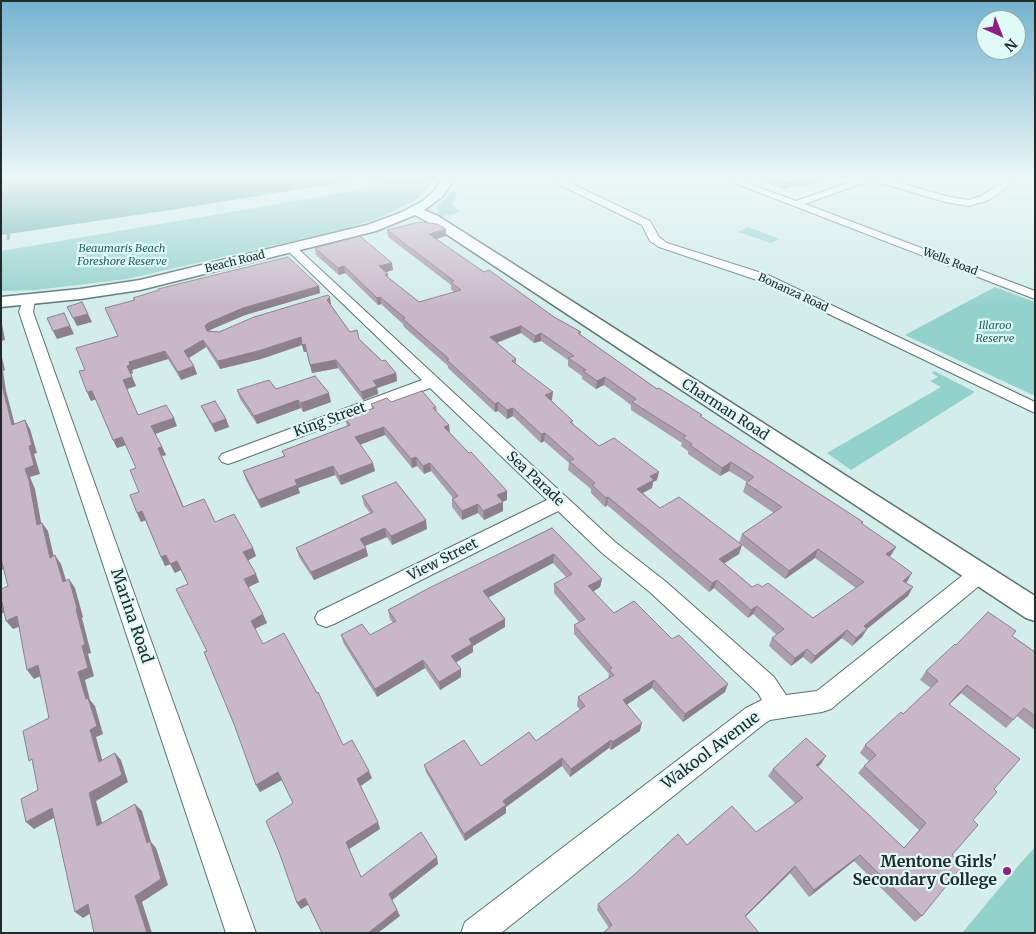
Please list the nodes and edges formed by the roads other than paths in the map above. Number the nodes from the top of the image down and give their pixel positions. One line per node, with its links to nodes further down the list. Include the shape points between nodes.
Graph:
1 (390, 221): 5 (main road, Beach Road)
2 (435, 221): 13 (main road, Charman Road)
3 (641, 221): 10 (street, Bonanza Road, via 663,246 764,278)
4 (840, 221): 6 (street, Wells Road)
5 (291, 248): 7 (main road, Beach Road, via 140,285); 9 (street, Sea Parade, via 333,295)
6 (1035, 295)
7 (30, 299): 8 (main road, Beach Road); 17 (street, Marina Road, via 26,312)
8 (1, 302)
9 (432, 382): 11 (street, King Street); 12 (street, Sea Parade)
10 (1035, 408)
11 (228, 458)
12 (559, 502): 15 (street, View Street); 16 (street, Sea Parade, via 766,685)
13 (979, 574): 14 (main road, Charman Road); 16 (street, Wakool Avenue, via 826,698 815,704)
14 (1035, 610)
15 (326, 618)
16 (780, 707): 18 (street, Wakool Avenue, via 766,710 741,726)
17 (241, 933)
18 (476, 933)

